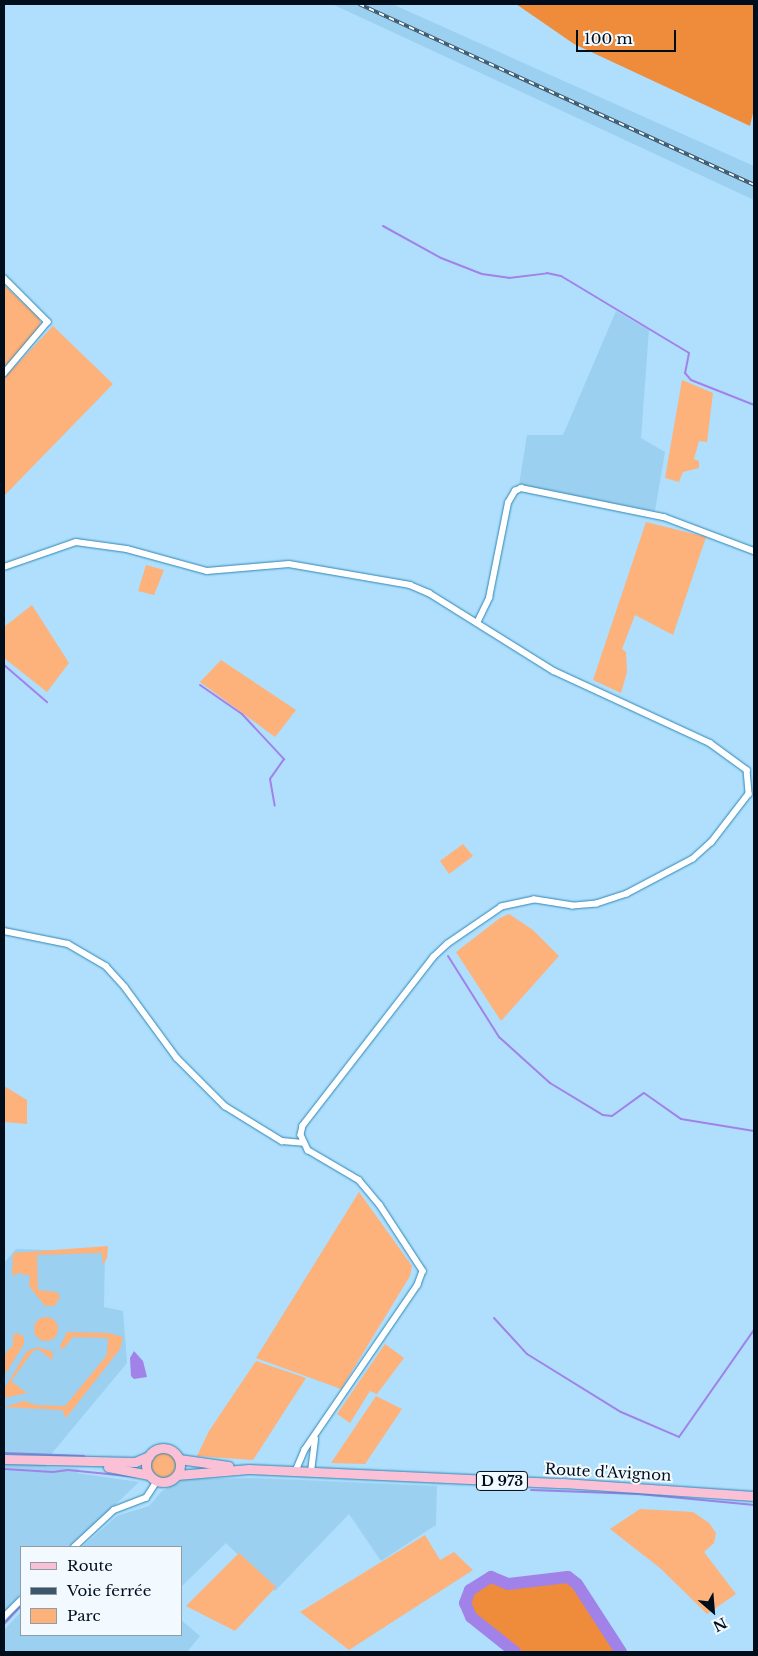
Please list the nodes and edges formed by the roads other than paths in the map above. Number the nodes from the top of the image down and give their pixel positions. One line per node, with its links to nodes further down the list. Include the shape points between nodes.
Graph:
1 (4, 278): 2 (street, via 48,322)
2 (4, 374)
3 (754, 551): 5 (street, via 664,517 521,488 515,491 508,503 489,598)
4 (4, 566): 5 (street, via 76,542 127,549 207,571 267,564 307,566 371,581 410,586 428,593)
5 (477, 623): 7 (street, via 557,673 710,743 747,770 749,794 712,842 693,859 640,888 597,904 521,901 502,907 448,944 434,957 303,1126)
6 (4, 931): 7 (street, via 68,944 106,966 177,1058 225,1106 282,1141)
7 (303, 1143): 8 (street, via 308,1150 345,1169 367,1188 423,1271 418,1285)
8 (316, 1435): 14 (street); 15 (street)
9 (149, 1456): 11 (main road, via 164,1448); 12 (main road, via 135,1462); 16 (main road, via 146,1466)
10 (4, 1459): 12 (main road)
11 (179, 1459): 13 (main road, Route d'Avignon / D 973); 17 (main road)
12 (68, 1462): 16 (main road)
13 (249, 1469): 14 (main road, Route d'Avignon / D 973); 17 (main road, Route d'Avignon / D 973)
14 (296, 1471): 15 (main road, Route d'Avignon / D 973)
15 (311, 1472): 19 (main road, Route d'Avignon / D 973)
16 (149, 1475): 18 (main road)
17 (177, 1475): 18 (main road, via 168,1482)
18 (157, 1481): 20 (street, via 146,1498 114,1510)
19 (754, 1496)
20 (75, 1546)
21 (20, 1601): 22 (street)
22 (4, 1617)

